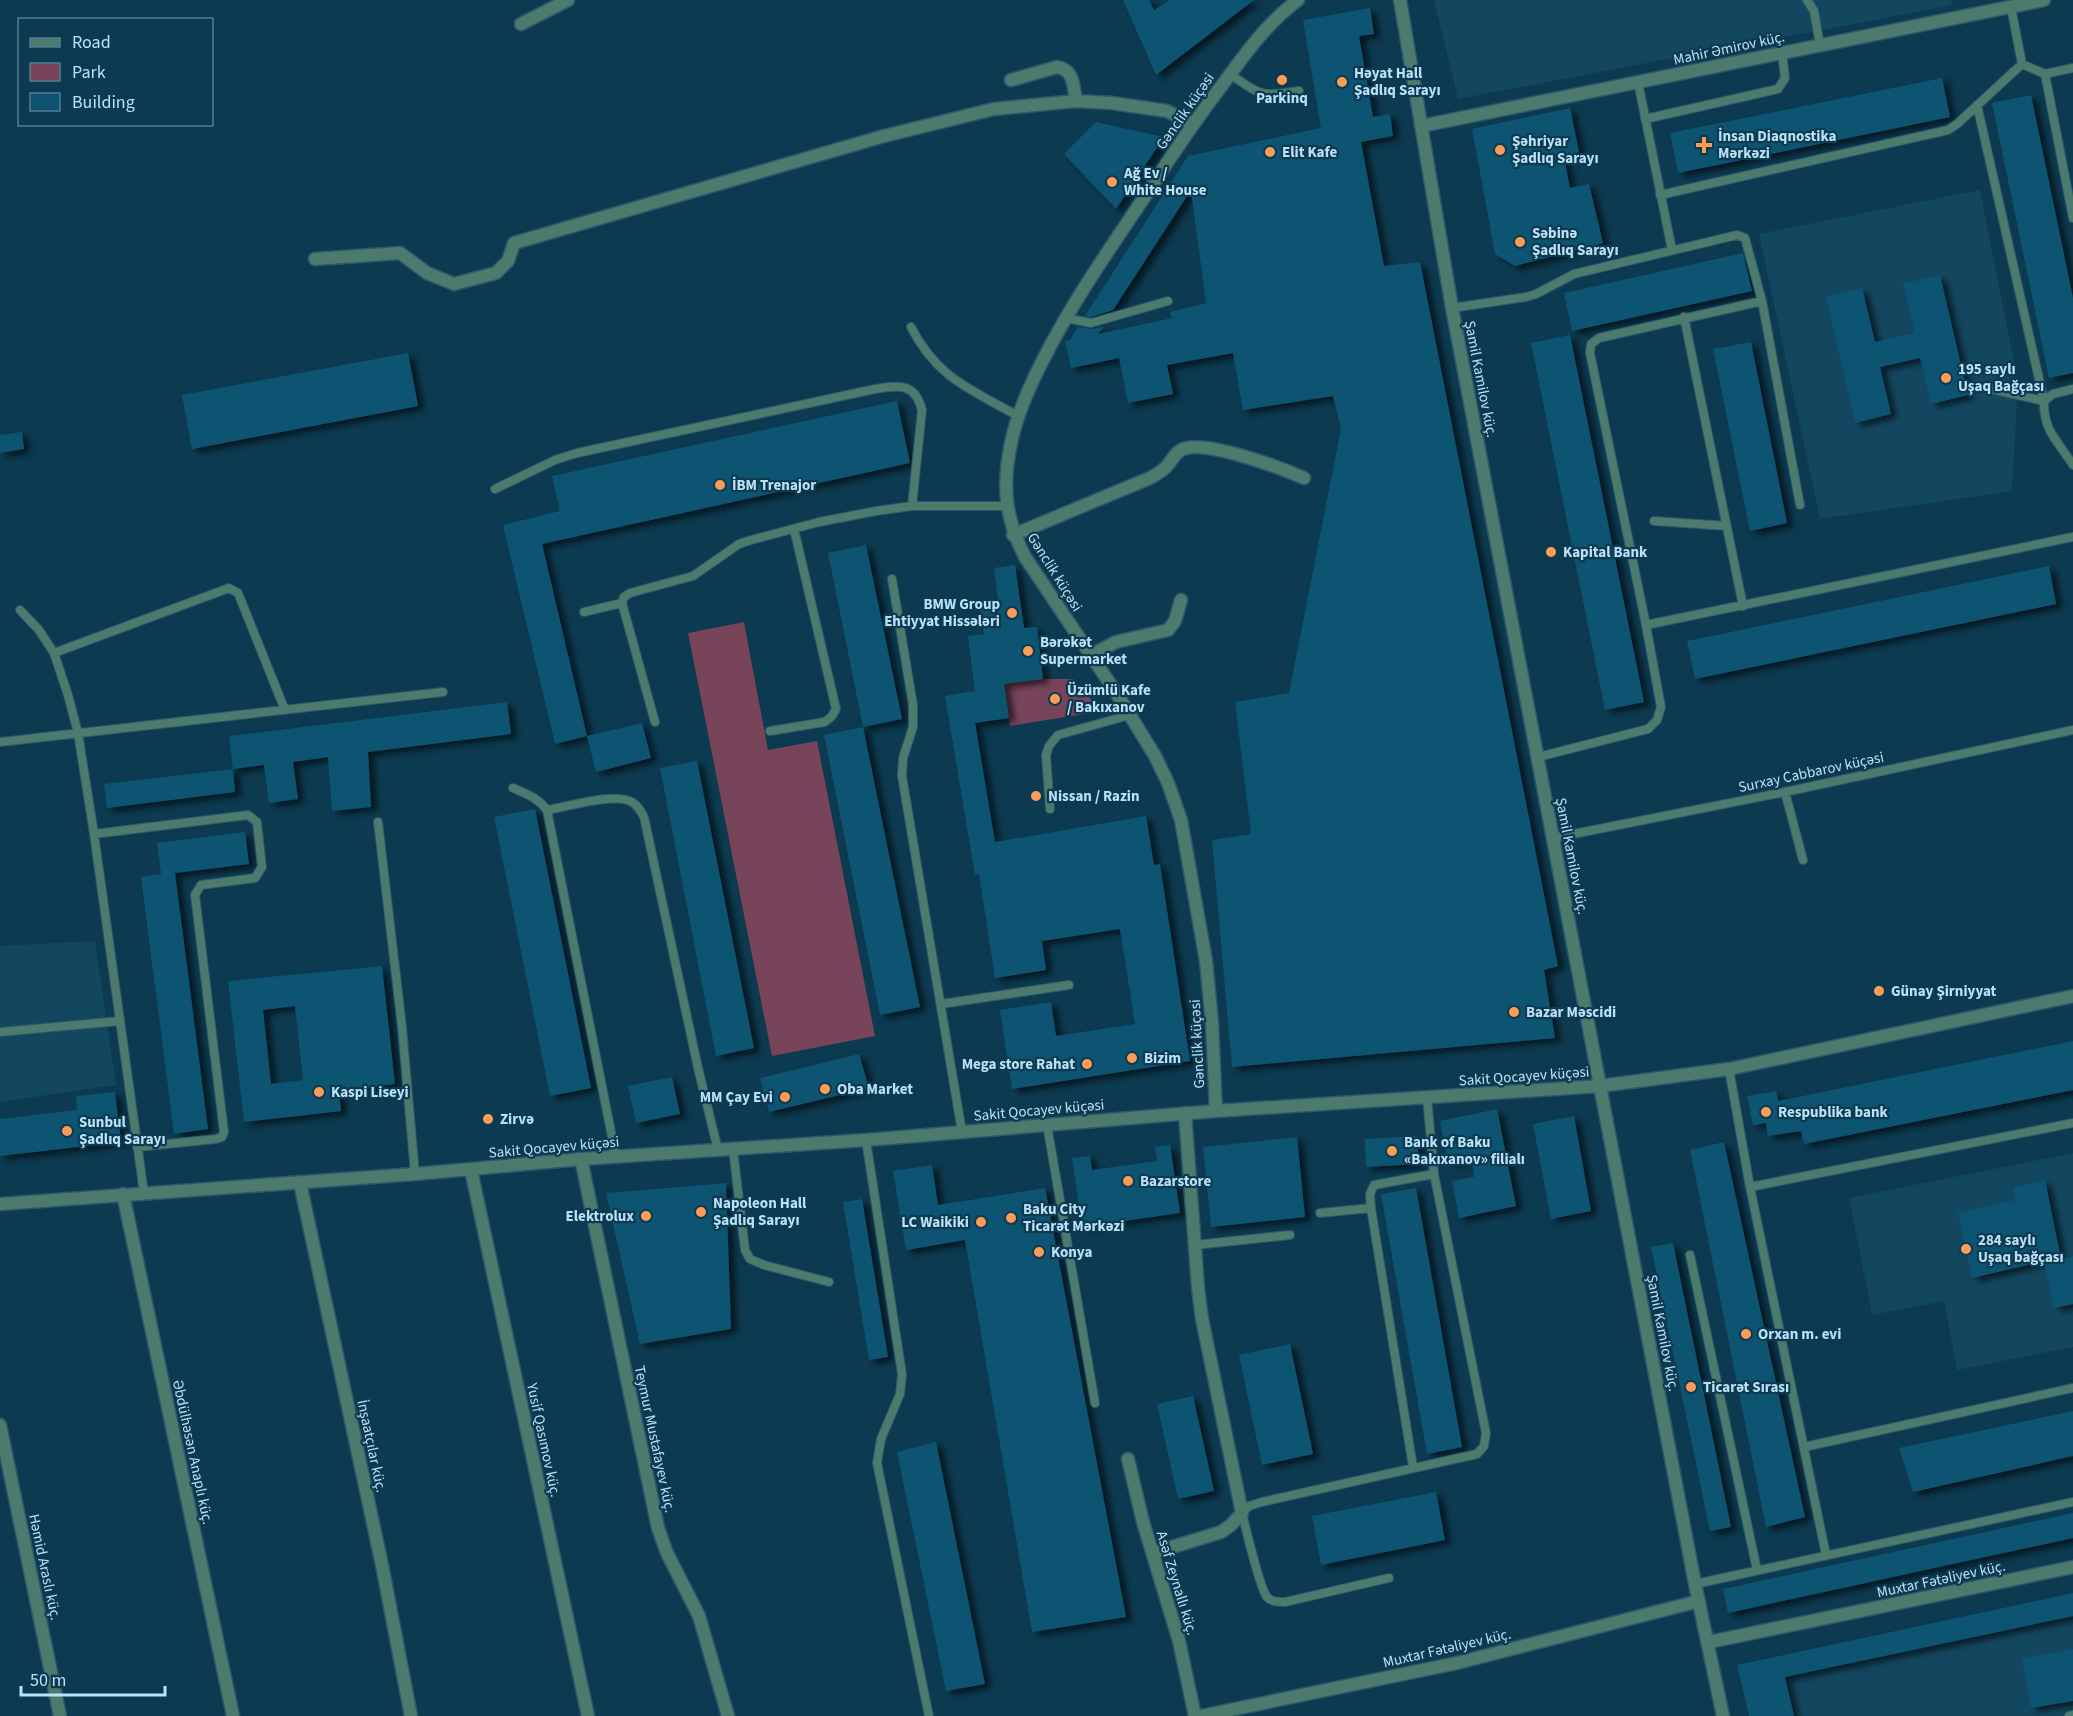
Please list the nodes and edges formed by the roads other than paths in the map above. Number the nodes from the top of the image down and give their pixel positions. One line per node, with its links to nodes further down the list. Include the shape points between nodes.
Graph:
1 (568, 0): 7 (street)
2 (1298, 0): 13 (street, Gənclik küçəsi, via 1267,28)
3 (1400, 0): 21 (street, Şamil Kamilov küç.)
4 (1807, 0): 8 (lane, via 1814,11)
5 (2044, 0): 6 (street, Mahir Əmirov küç.)
6 (2011, 7): 8 (street, Mahir Əmirov küç.); 10 (lane)
7 (521, 24)
8 (1820, 45): 9 (street, Mahir Əmirov küç.)
9 (1782, 52): 15 (street, Mahir Əmirov küç.); 19 (lane, via 1785,78 1778,89)
10 (2022, 64): 12 (lane); 18 (lane)
11 (2073, 68): 12 (lane)
12 (2045, 74): 23 (lane)
13 (1230, 75): 16 (lane, via 1269,96); 20 (street, Gənclik küçəsi)
14 (1011, 80): 17 (street, via 1064,68 1071,74)
15 (1638, 82): 19 (lane); 21 (street, Mahir Əmirov küç.)
16 (1299, 91)
17 (1076, 101): 20 (street, via 1150,107); 25 (street, via 994,109 884,136 536,236 514,243 508,261 496,273 454,284 427,273 400,253)
18 (1977, 105): 22 (lane, via 1948,130); 34 (lane)
19 (1645, 119): 22 (lane)
20 (1193, 124): 30 (street, Gənclik küçəsi)
21 (1421, 126): 28 (street, Şamil Kamilov küç.)
22 (1660, 195): 24 (lane)
23 (2073, 218)
24 (1672, 250): 27 (lane, via 1737,235 1745,238); 28 (lane, via 1574,274 1526,297)
25 (315, 259)
26 (1167, 301): 30 (lane, via 1091,323)
27 (1762, 301): 29 (lane); 39 (lane)
28 (1452, 308): 64 (street, Şamil Kamilov küç.)
29 (1684, 317): 43 (lane); 53 (lane, via 1599,338 1591,344)
30 (1066, 318): 35 (street, Gənclik küçəsi)
31 (911, 327): 35 (lane, via 922,347 954,380)
32 (1982, 387): 34 (lane)
33 (2073, 389): 34 (lane)
34 (2044, 400): 36 (lane, via 2047,426)
35 (1018, 416): 41 (street, Gənclik küçəsi, via 1008,461)
36 (2073, 465)
37 (1304, 478): 45 (street, via 1234,454 1183,448 1150,478)
38 (495, 489): 40 (lane, via 578,453 875,389 902,387 913,390 922,410)
39 (1800, 505)
40 (912, 506): 41 (lane); 44 (lane)
41 (1007, 506): 45 (street, Gənclik küçəsi)
42 (1654, 520): 43 (lane)
43 (1726, 526): 50 (lane)
44 (794, 529): 49 (lane, via 739,544 693,576 630,592); 61 (lane, via 836,709 825,722)
45 (1013, 535): 55 (street, Gənclik küçəsi)
46 (2073, 537): 50 (lane)
47 (892, 579): 75 (lane, via 914,705 902,776)
48 (1181, 600): 55 (street, via 1168,630 1123,640)
49 (622, 603): 52 (lane); 59 (lane)
50 (1743, 606): 53 (lane)
51 (20, 610): 54 (lane)
52 (584, 612)
53 (1646, 625): 64 (lane, via 1660,707 1657,720 1648,729)
54 (54, 653): 57 (lane, via 230,588 238,593); 62 (lane)
55 (1091, 655): 58 (street, Gənclik küçəsi)
56 (443, 692): 57 (lane)
57 (285, 710): 62 (lane)
58 (1130, 715): 67 (lane, via 1058,735 1046,755); 81 (street, Gənclik küçəsi, via 1168,783 1189,856 1206,960)
59 (655, 722)
60 (2073, 730): 66 (lane, Surxay Cabbarov küçəsi)
61 (770, 731)
62 (78, 733): 63 (lane); 70 (lane)
63 (0, 741)
64 (1538, 757): 71 (street, Şamil Kamilov küç.)
65 (513, 788): 68 (lane, via 541,802)
66 (1785, 792): 71 (lane, Surxay Cabbarov küçəsi); 72 (lane)
67 (1050, 809)
68 (546, 810): 89 (lane, via 616,798 639,807); 90 (lane)
69 (378, 822): 93 (lane)
70 (94, 834): 76 (lane); 87 (lane, via 248,815 257,822 262,867 255,878 201,885 195,895 224,1132 216,1139)
71 (1553, 838): 79 (street, Şamil Kamilov küç.)
72 (1803, 860)
73 (1069, 985): 75 (lane)
74 (2073, 996): 78 (street, Sakit Qocayev küçəsi)
75 (941, 1004): 85 (lane)
76 (120, 1021): 77 (lane); 87 (lane)
77 (0, 1032)
78 (1729, 1069): 79 (street, Sakit Qocayev küçəsi); 96 (lane)
79 (1600, 1086): 80 (street, Sakit Qocayev küçəsi); 119 (street, Şamil Kamilov küç.)
80 (1427, 1097): 81 (street, Sakit Qocayev küçəsi); 94 (lane)
81 (1216, 1111): 82 (street, Sakit Qocayev küçəsi)
82 (1185, 1113): 84 (street, Sakit Qocayev küçəsi); 103 (street)
83 (2073, 1123): 96 (lane)
84 (1047, 1125): 85 (street, Sakit Qocayev küçəsi); 107 (lane)
85 (962, 1131): 86 (street, Sakit Qocayev küçəsi)
86 (866, 1140): 88 (street, Sakit Qocayev küçəsi); 127 (lane, via 902,1374 900,1394 881,1439 876,1463)
87 (137, 1147): 97 (lane)
88 (733, 1149): 89 (street, Sakit Qocayev küçəsi); 105 (lane, via 745,1250 750,1259)
89 (718, 1150): 90 (street, Sakit Qocayev küçəsi)
90 (616, 1157): 91 (street, Sakit Qocayev küçəsi)
91 (581, 1159): 92 (street, Sakit Qocayev küçəsi); 126 (street, Teymur Mustafayev küç., via 658,1528 699,1616)
92 (471, 1170): 93 (street, Sakit Qocayev küçəsi); 125 (street, Yusif Qasımov küç.)
93 (415, 1174): 95 (street, Sakit Qocayev küçəsi)
94 (1434, 1174): 100 (lane, via 1374,1185); 111 (lane, via 1486,1433 1484,1446 1477,1454)
95 (300, 1183): 97 (street, Sakit Qocayev küçəsi); 124 (street, İnşaatçılar küç.)
96 (1750, 1187): 109 (lane)
97 (144, 1193): 98 (street, Sakit Qocayev küçəsi)
98 (123, 1194): 99 (street, Sakit Qocayev küçəsi); 123 (street, Əbdülhəsən Anaplı küç.)
99 (0, 1204)
100 (1371, 1208): 101 (lane); 111 (lane)
101 (1320, 1213)
102 (1290, 1235): 103 (lane)
103 (1195, 1245): 113 (street, via 1202,1318)
104 (1689, 1255): 117 (lane)
105 (828, 1282)
106 (2073, 1388): 109 (lane)
107 (1095, 1403)
108 (0, 1425): 122 (street, Həmid Araslı küç.)
109 (1804, 1447): 115 (lane)
110 (1128, 1459): 114 (street, Asəf Zeynallı küç.)
111 (1413, 1467): 113 (lane, via 1262,1502)
112 (2073, 1502): 115 (lane)
113 (1242, 1513): 114 (street, via 1221,1532); 118 (lane, via 1262,1585 1267,1598 1275,1602)
114 (1153, 1553): 128 (street, Asəf Zeynallı küç.)
115 (1826, 1555): 117 (lane)
116 (2073, 1568): 121 (street, Muxtar Fətəliyev küç.)
117 (1757, 1570): 119 (lane)
118 (1389, 1578)
119 (1695, 1584): 120 (street, Şamil Kamilov küç.)
120 (1699, 1601): 121 (street, Şamil Kamilov küç.); 129 (street, Muxtar Fətəliyev küç., via 1457,1663)
121 (1708, 1642): 130 (street, Şamil Kamilov küç.)
122 (60, 1716)
123 (233, 1716)
124 (411, 1716)
125 (588, 1716)
126 (728, 1716)
127 (929, 1716)
128 (1196, 1716)
129 (1201, 1716)
130 (1724, 1716)

